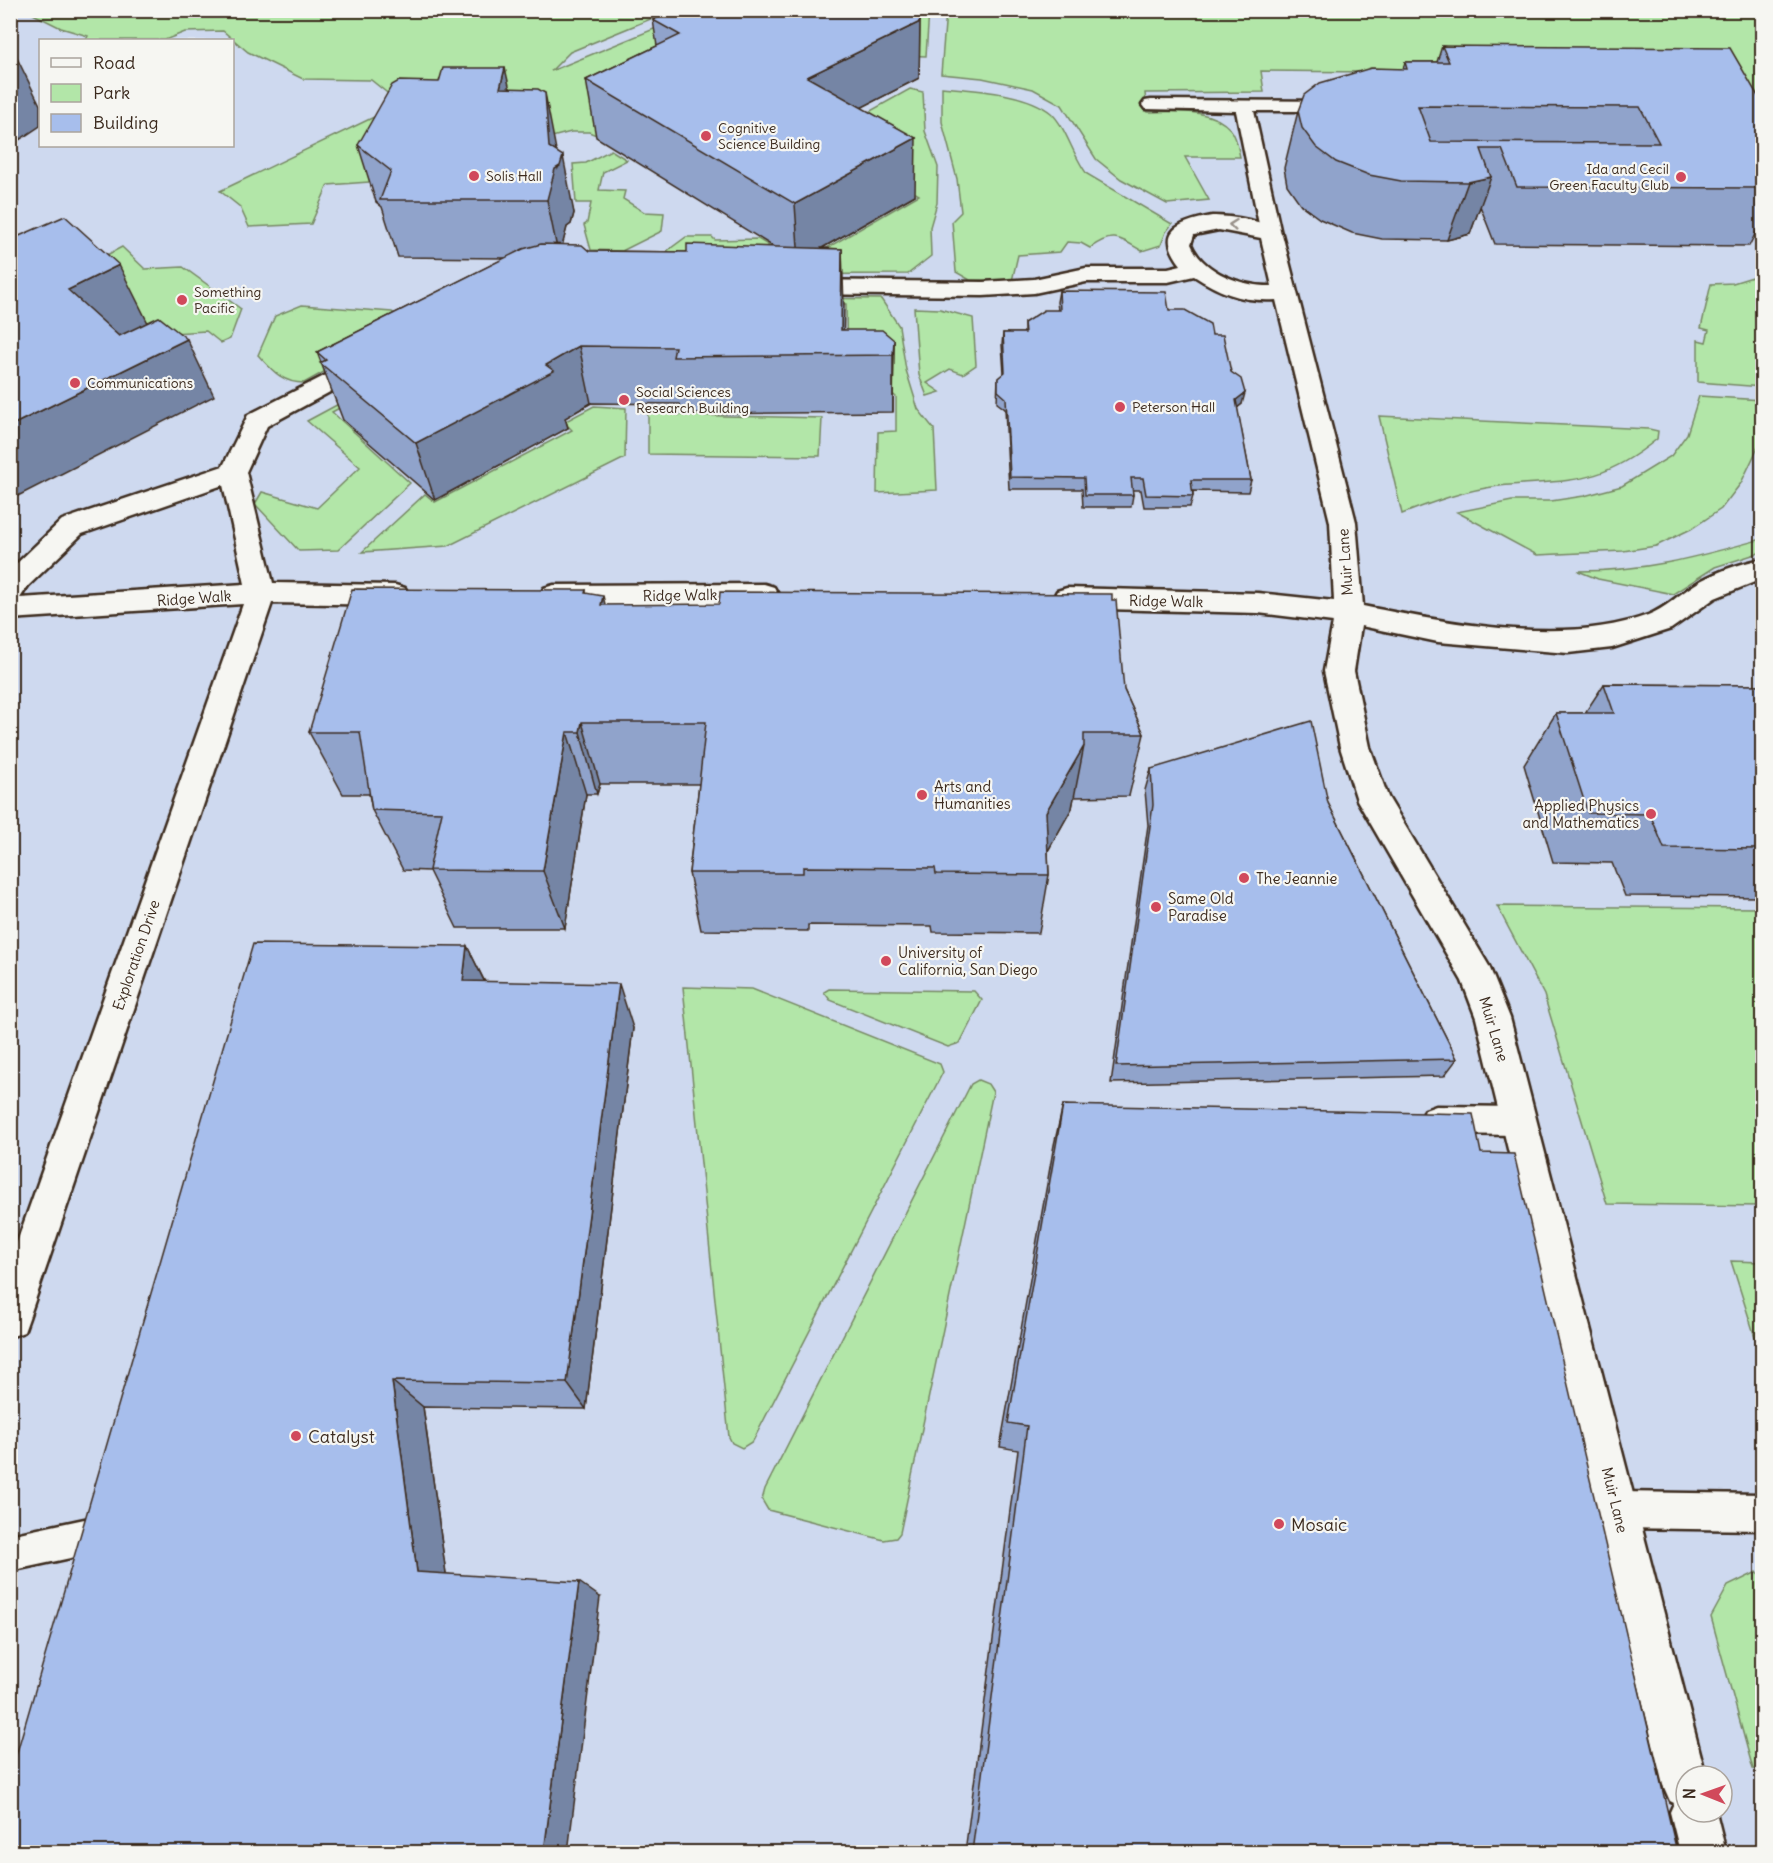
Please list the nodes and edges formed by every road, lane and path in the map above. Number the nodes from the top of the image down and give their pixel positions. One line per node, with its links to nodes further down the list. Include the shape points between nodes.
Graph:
1 (1151, 105): 2 (lane)
2 (1244, 105): 3 (lane); 4 (lane)
3 (1355, 106)
4 (1271, 234): 5 (street, one-way to 5, via 1230,224 1192,228 1179,244 1185,259); 7 (street, Muir Lane)
5 (1196, 268): 6 (street, via 1168,275 1086,276 1034,286 983,289); 7 (street, via 1243,292)
6 (779, 287)
7 (1286, 293): 18 (street, Muir Lane, via 1343,522)
8 (390, 350): 9 (street, via 257,421)
9 (232, 472): 11 (street, via 72,527); 12 (street)
10 (1762, 569): 18 (street, Ridge Walk, via 1705,591 1661,622 1612,637 1568,642 1438,632)
11 (10, 591)
12 (261, 593): 14 (street, Ridge Walk); 17 (street, Ridge Walk); 21 (street, Exploration Drive)
13 (785, 594): 15 (street, Ridge Walk)
14 (424, 595)
15 (531, 595)
16 (1038, 597): 18 (street, Ridge Walk, via 1258,603)
17 (10, 609)
18 (1349, 614): 20 (street, Muir Lane, via 1339,671 1358,758 1373,800 1397,844 1477,976 1493,1018)
19 (1407, 1120): 20 (lane)
20 (1519, 1121): 22 (street, Muir Lane)
21 (10, 1318)
22 (1618, 1510): 23 (lane); 26 (street, Muir Lane)
23 (1762, 1512)
24 (140, 1525): 25 (lane)
25 (10, 1553)
26 (1681, 1764)
27 (1696, 1824): 28 (street)
28 (1703, 1852)

